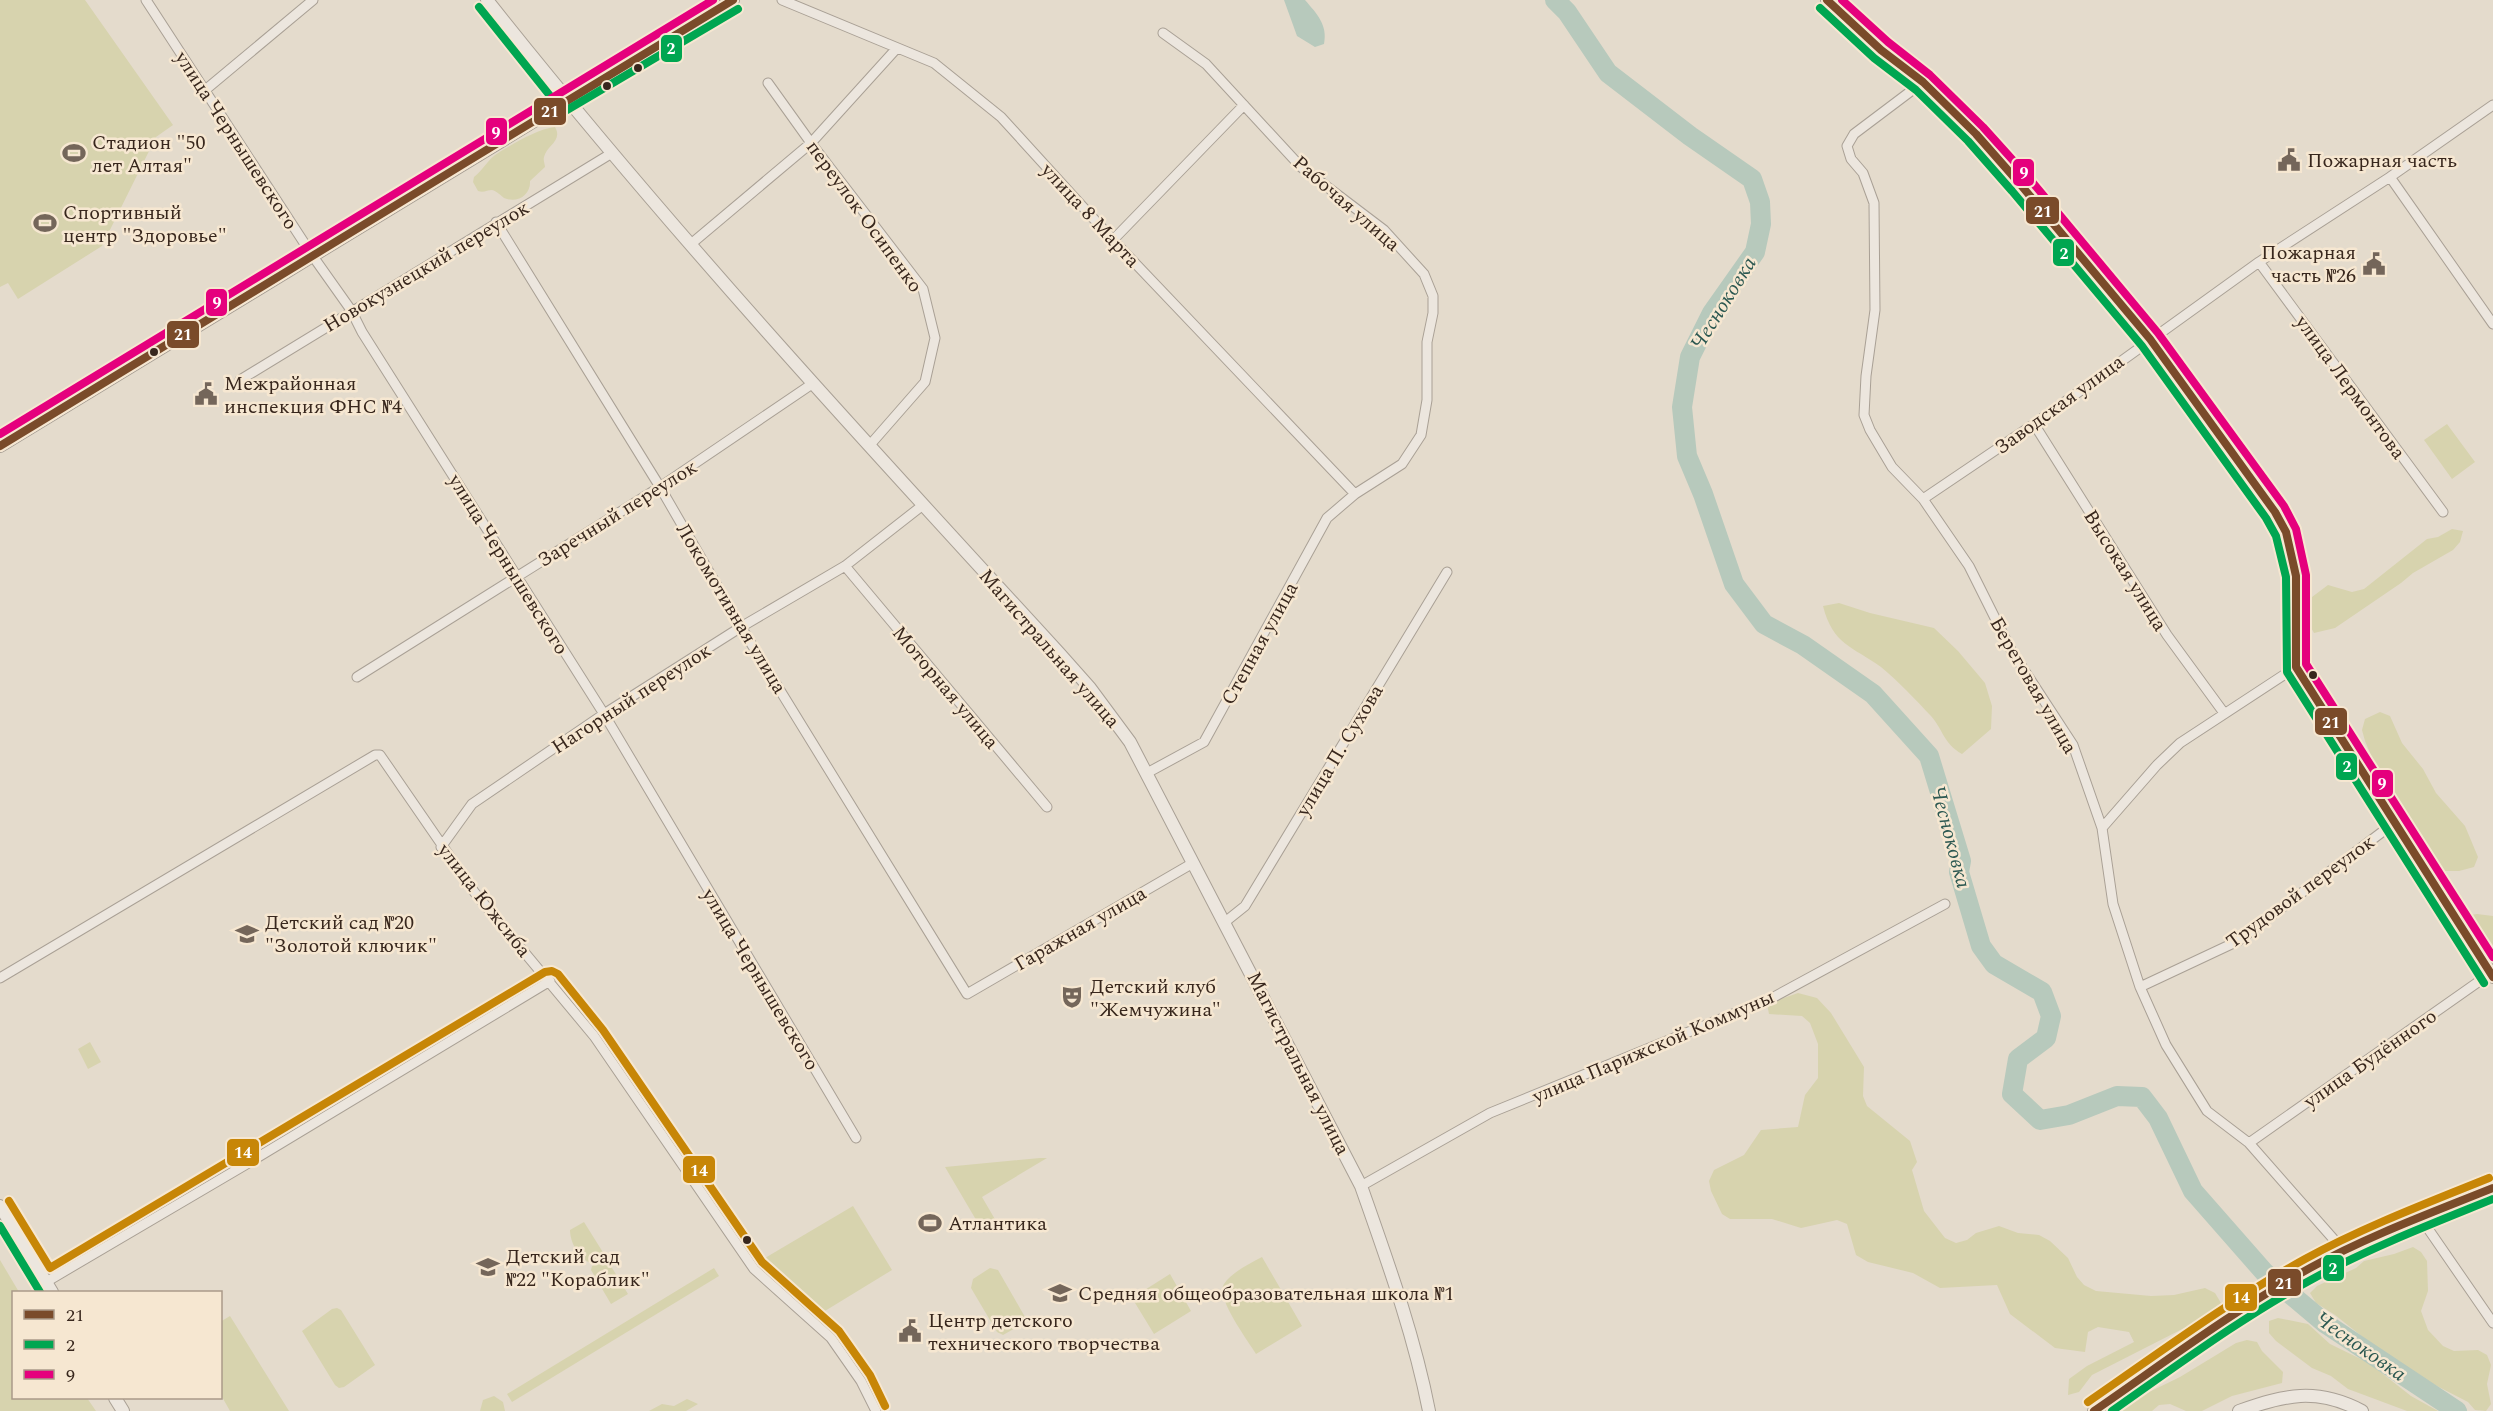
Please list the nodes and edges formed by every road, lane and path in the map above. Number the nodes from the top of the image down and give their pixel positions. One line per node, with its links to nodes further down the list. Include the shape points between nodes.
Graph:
1 (146, 0): 11 (street, улица Чернышевского)
2 (313, 0): 11 (street)
3 (487, 0): 12 (street, Магистральная улица)
4 (733, 0): 12 (street)
5 (782, 0): 8 (street, улица 8 Марта)
6 (1827, 0): 9 (street)
7 (1164, 33): 13 (street, Рабочая улица, via 1206,64)
8 (897, 48): 15 (street); 19 (street, улица 8 Марта, via 934,63 1001,117)
9 (1923, 82): 25 (street, via 1976,134); 33 (street, Береговая улица, via 1854,134 1847,146 1874,203 1875,310 1864,415 1892,467)
10 (768, 83): 15 (street, переулок Осипенко)
11 (204, 91): 21 (street, улица Чернышевского)
12 (567, 100): 16 (street, Магистральная улица); 21 (street)
13 (1244, 105): 19 (street); 32 (street, Рабочая улица, via 1301,167 1384,230 1424,274 1433,296 1421,435 1402,464)
14 (2493, 105): 17 (street, Заводская улица)
15 (811, 143): 20 (street); 30 (street, переулок Осипенко, via 922,289 935,338 925,382)
16 (612, 153): 18 (street, Новокузнецкий переулок); 20 (street, Магистральная улица)
17 (2390, 177): 22 (street, Заводская улица); 24 (street)
18 (495, 222): 23 (street, Новокузнецкий переулок); 31 (street, Локомотивная улица)
19 (1113, 240): 32 (street, улица 8 Марта)
20 (691, 244): 27 (street, Магистральная улица)
21 (312, 255): 23 (street, улица Чернышевского); 29 (street)
22 (2259, 262): 25 (street, Заводская улица); 35 (street, улица Лермонтова)
23 (351, 310): 26 (street, Новокузнецкий переулок); 38 (street, улица Чернышевского)
24 (2493, 324)
25 (2150, 339): 28 (street, Заводская улица); 40 (street, via 2233,451 2286,532 2296,576)
26 (240, 381)
27 (812, 384): 30 (street, Магистральная улица); 31 (street, Заречный переулок)
28 (2034, 424): 33 (street, Заводская улица); 42 (street, Высокая улица, via 2167,635)
29 (0, 446)
30 (869, 446): 34 (street, Магистральная улица)
31 (660, 487): 38 (street, Заречный переулок); 39 (street, Локомотивная улица)
32 (1355, 494): 44 (street, Степная улица, via 1328,518 1204,742)
33 (1923, 500): 47 (street, Береговая улица, via 1968,566 2011,650 2073,745)
34 (923, 505): 36 (street, Нагорный переулок); 44 (street, Магистральная улица, via 1090,688 1130,742)
35 (2443, 512)
36 (845, 566): 39 (street, Нагорный переулок); 45 (street, Моторная улица)
37 (1447, 572): 51 (street, улица П. Сухова, via 1245,906)
38 (516, 577): 41 (street, Заречный переулок); 43 (street, улица Чернышевского)
39 (741, 627): 43 (street, Нагорный переулок); 56 (street, Локомотивная улица)
40 (2296, 667): 42 (street); 46 (street)
41 (357, 677)
42 (2224, 712): 47 (street, via 2157,765)
43 (604, 714): 48 (street, Нагорный переулок, via 472,804); 57 (street, улица Чернышевского)
44 (1147, 773): 49 (street, Магистральная улица)
45 (1047, 807)
46 (2394, 823): 52 (street); 55 (street, Трудовой переулок, via 2238,941)
47 (2103, 828): 55 (street, Береговая улица, via 2113,903)
48 (441, 847): 53 (street, улица Южсиба, via 380,755 375,755); 54 (street, улица Южсиба)
49 (1193, 863): 51 (street, Магистральная улица); 56 (street, Гаражная улица)
50 (1945, 904): 59 (street, улица Парижской Коммуны, via 1772,998 1490,1113)
51 (1225, 922): 59 (street, Магистральная улица)
52 (2492, 975): 58 (street, улица Будённого)
53 (0, 978)
54 (550, 981): 64 (street); 66 (street, улица Южсиба, via 594,1036 754,1269 831,1338)
55 (2140, 987): 58 (street, Береговая улица, via 2166,1045 2207,1111)
56 (968, 994)
57 (856, 1138)
58 (2249, 1143): 63 (street, Береговая улица)
59 (1361, 1186): 67 (street, Магистральная улица, via 1415,1348)
60 (2493, 1188): 62 (street)
61 (0, 1206): 64 (street)
62 (2420, 1217): 63 (street); 65 (street)
63 (2344, 1251): 68 (street, via 2231,1317)
64 (49, 1287)
65 (2493, 1323)
66 (876, 1411)
67 (1429, 1411)
68 (2094, 1411)
69 (2239, 1411): 70 (street, via 2290,1396 2320,1396)
70 (2362, 1411)

